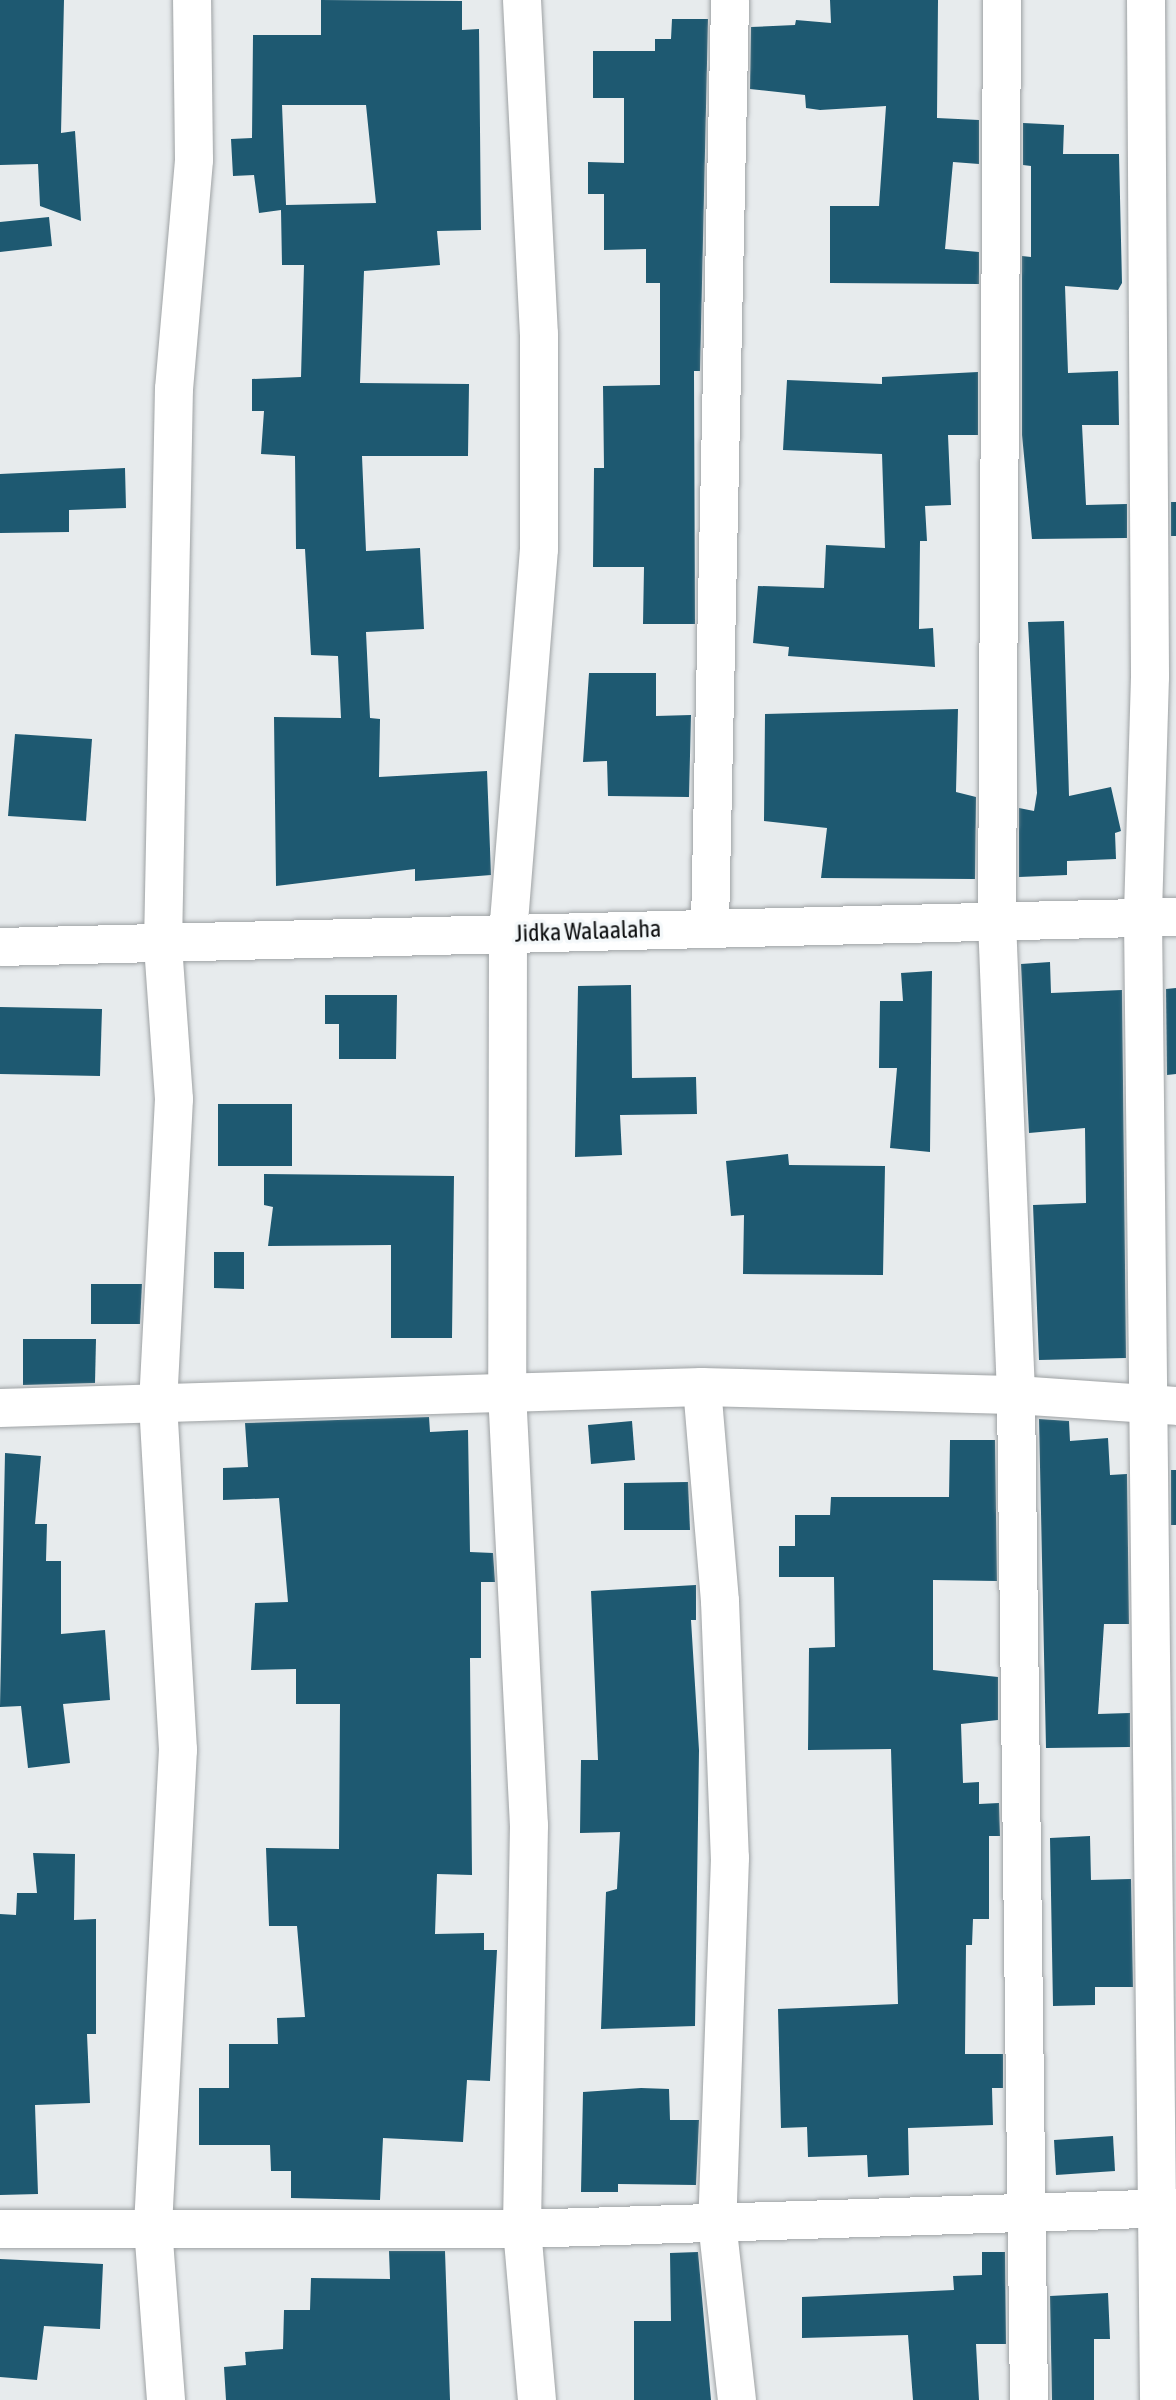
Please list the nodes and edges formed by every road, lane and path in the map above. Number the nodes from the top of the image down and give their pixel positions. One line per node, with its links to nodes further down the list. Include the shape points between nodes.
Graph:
1 (192, 0): 10 (street, via 194,160 174,389)
2 (522, 0): 9 (street, via 538,334 538,549)
3 (730, 0): 8 (street)
4 (1002, 0): 7 (street)
5 (1146, 0): 6 (street, via 1150,677)
6 (1160, 917): 7 (street, Jidka Walaalaha); 16 (street)
7 (997, 921): 8 (street, Jidka Walaalaha); 14 (street)
8 (709, 926): 9 (street, Jidka Walaalaha)
9 (508, 934): 10 (street, Jidka Walaalaha); 13 (street)
10 (163, 944): 11 (street, Jidka Walaalaha); 15 (street, via 174,1099)
11 (0, 947)
12 (702, 1387): 13 (street); 14 (street); 20 (street, via 720,1601 730,1858)
13 (507, 1392): 15 (street); 23 (street, via 529,1825)
14 (1016, 1395): 16 (street); 19 (street)
15 (158, 1405): 17 (street); 21 (street, via 178,1750)
16 (1162, 1407): 18 (street)
17 (0, 1408)
18 (1165, 2209): 19 (street); 28 (street)
19 (1027, 2217): 20 (street); 27 (street)
20 (718, 2222): 23 (street); 26 (street)
21 (153, 2226): 22 (street); 23 (street); 24 (street)
22 (0, 2229)
23 (522, 2229): 25 (street)
24 (166, 2400)
25 (537, 2400)
26 (737, 2400)
27 (1029, 2400)
28 (1159, 2400)

